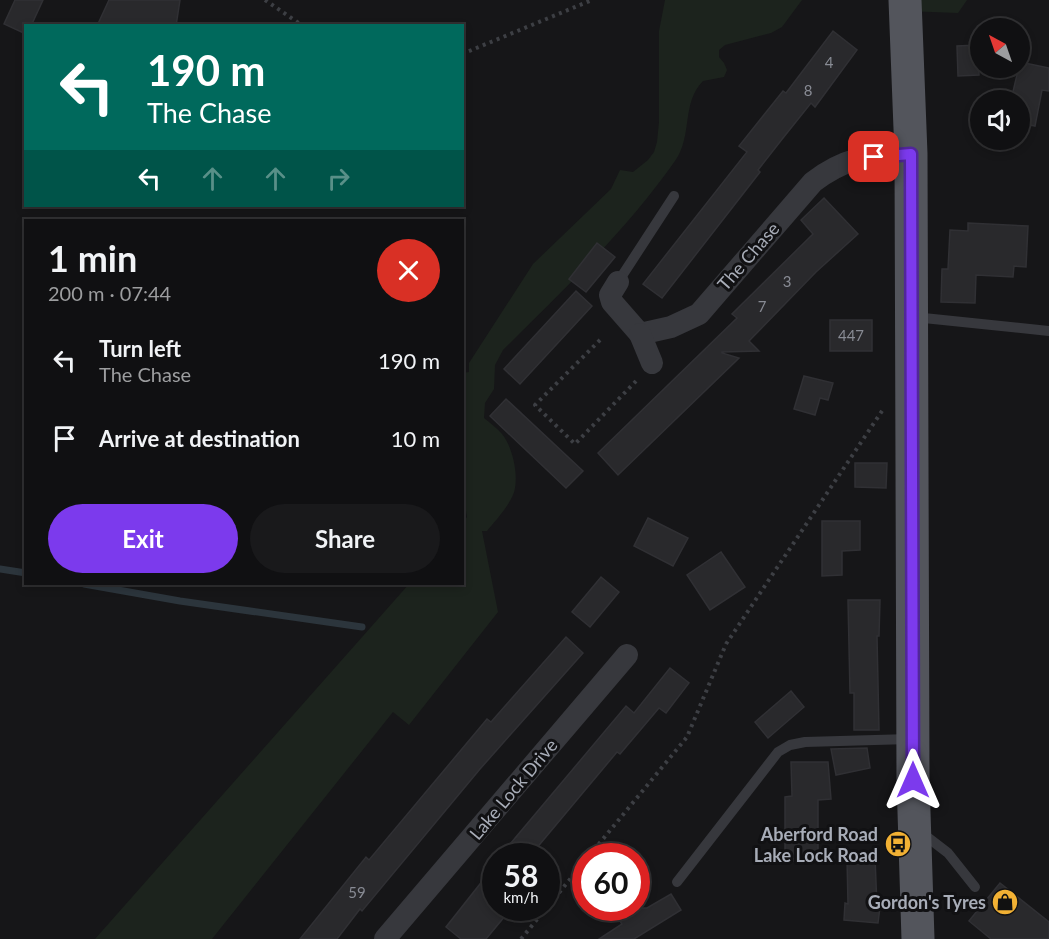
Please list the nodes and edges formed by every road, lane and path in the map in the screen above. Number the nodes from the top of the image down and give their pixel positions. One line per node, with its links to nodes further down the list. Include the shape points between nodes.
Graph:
1 (265, 0): 4 (path)
2 (592, 0): 5 (path)
3 (905, 0): 6 (main road)
4 (300, 24)
5 (464, 53)
6 (911, 154): 9 (main road); 11 (street, The Chase, via 856,158 831,168 813,182 699,314 671,327)
7 (674, 196): 8 (lane)
8 (618, 282): 11 (street, via 610,295 612,302)
9 (911, 317): 10 (lane); 16 (main road)
10 (1049, 331)
11 (640, 334): 13 (street)
12 (600, 340): 13 (path, via 535,405 575,444)
13 (652, 363)
14 (884, 407): 18 (path, via 726,644 687,737)
15 (627, 655): 22 (street, Lake Lock Drive)
16 (913, 739): 17 (main road); 20 (lane, via 805,742 778,752)
17 (915, 827): 21 (lane, via 948,853); 24 (main road)
18 (600, 843)
19 (572, 877): 23 (path)
20 (677, 882)
21 (975, 887)
22 (398, 934)
23 (521, 939)
24 (918, 939)

